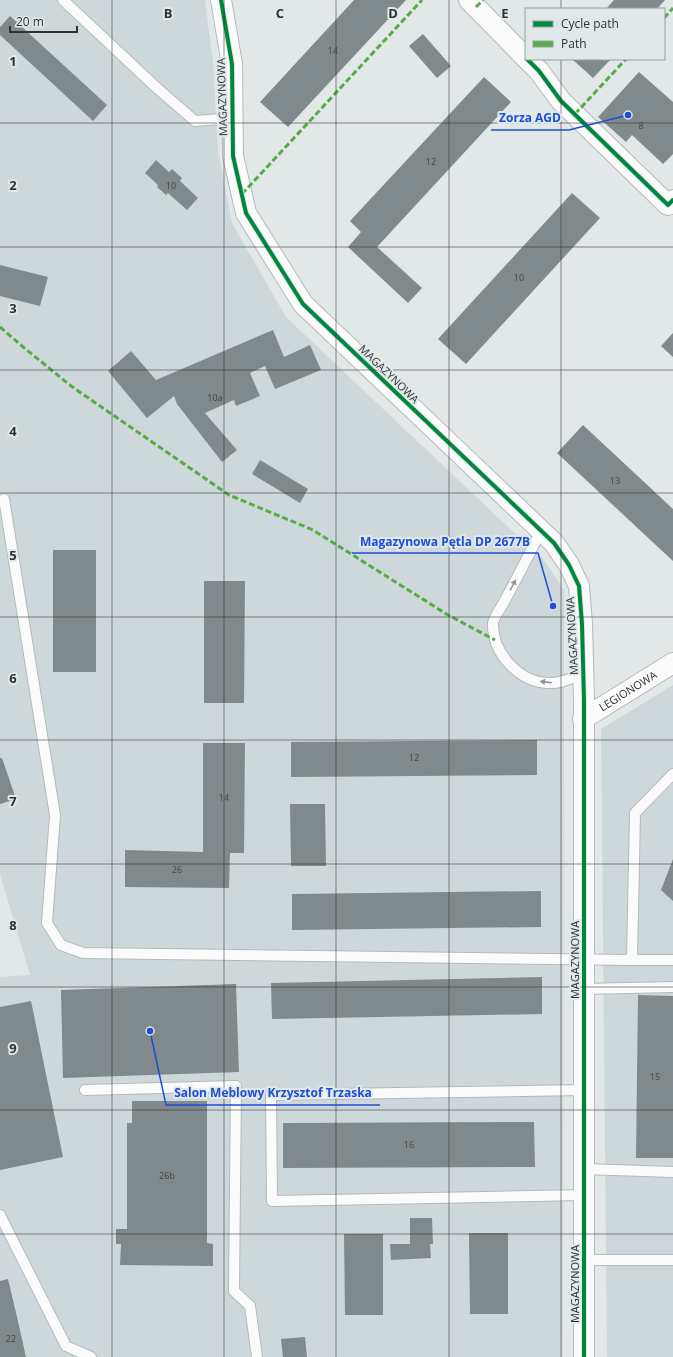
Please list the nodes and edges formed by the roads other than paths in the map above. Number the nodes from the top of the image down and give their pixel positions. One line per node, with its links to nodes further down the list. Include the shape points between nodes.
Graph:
1 (63, 0): 6 (lane, via 195,121)
2 (221, 0): 6 (street, MAGAZYNOWA, via 232,64)
3 (469, 0): 4 (street)
4 (525, 56)
5 (529, 60): 7 (street, via 561,101 668,205)
6 (233, 118): 9 (street, MAGAZYNOWA, via 233,156 246,213 303,304)
7 (673, 200)
8 (4, 499): 14 (lane, via 55,815 46,924 62,945 83,953)
9 (541, 531): 11 (street, MAGAZYNOWA, via 554,543 579,586); 11 (lane, one-way to 9, via 559,682 547,683 530,679 515,669 503,656 495,640 493,622)
10 (673, 663): 12 (street, LEGIONOWA)
11 (583, 674): 12 (street, MAGAZYNOWA)
12 (583, 719): 14 (street, MAGAZYNOWA)
13 (673, 774): 15 (lane, via 636,813)
14 (584, 959): 15 (lane); 18 (street, MAGAZYNOWA)
15 (632, 960): 16 (lane)
16 (673, 960)
17 (673, 987): 18 (lane)
18 (584, 989): 20 (street, MAGAZYNOWA)
19 (85, 1090): 28 (lane, via 236,1086 234,1291 250,1306)
20 (584, 1090): 21 (street, MAGAZYNOWA); 23 (lane, via 271,1096 272,1201)
21 (584, 1169): 22 (lane); 23 (street, MAGAZYNOWA)
22 (673, 1172)
23 (584, 1195): 25 (street, MAGAZYNOWA)
24 (0, 1215): 27 (lane, via 66,1346)
25 (584, 1260): 26 (lane); 29 (street, MAGAZYNOWA)
26 (673, 1260)
27 (91, 1357)
28 (257, 1357)
29 (584, 1357)

